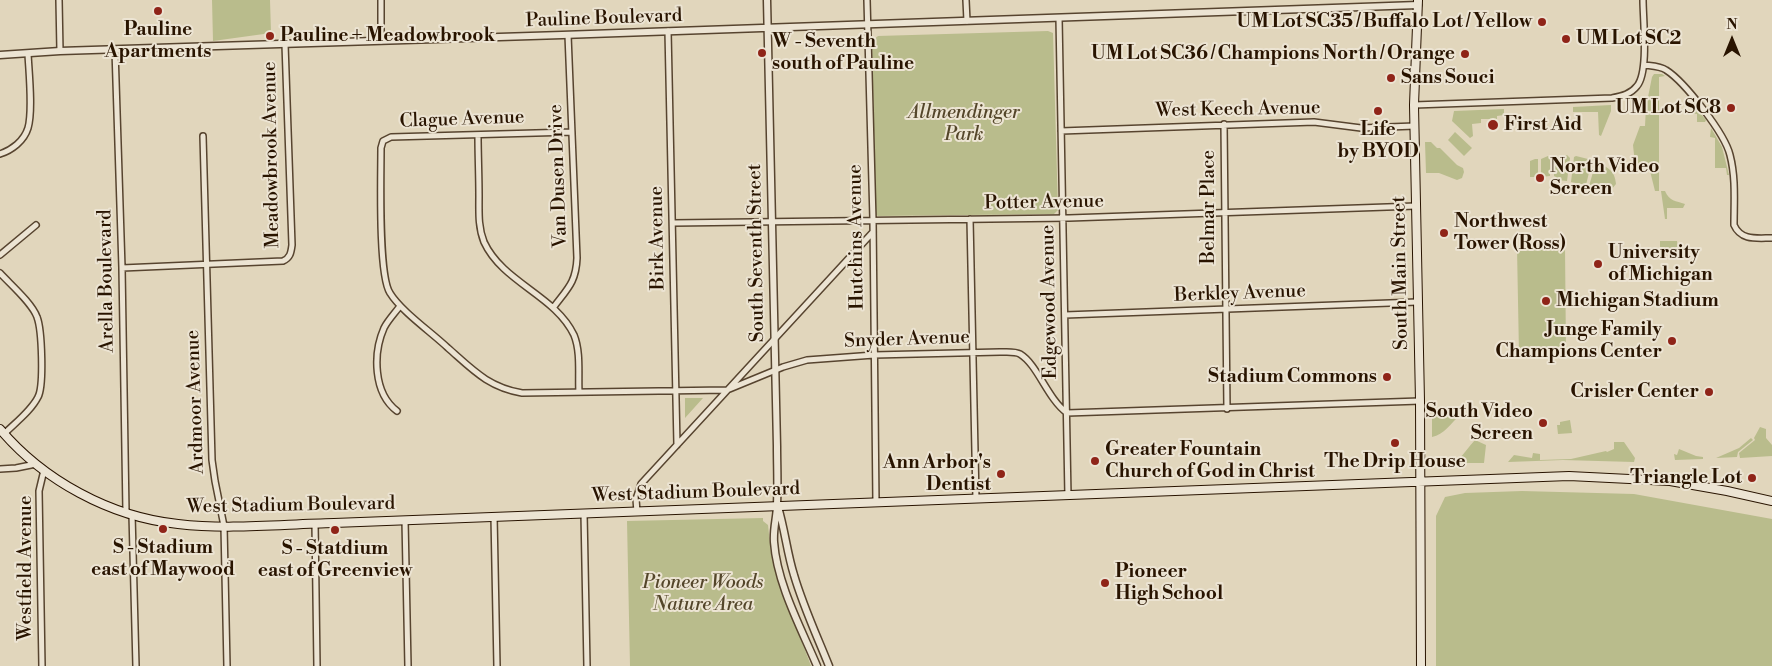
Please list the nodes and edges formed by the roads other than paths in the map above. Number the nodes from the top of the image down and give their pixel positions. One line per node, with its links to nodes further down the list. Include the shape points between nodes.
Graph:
1 (59, 0): 17 (street)
2 (382, 0): 14 (street)
3 (767, 0): 11 (street, South Seventh Street)
4 (867, 0): 10 (street, Hutchins Avenue)
5 (966, 0): 9 (street)
6 (1643, 0): 20 (street)
7 (1418, 2): 8 (street, Pauline Boulevard); 21 (main road, South Main Street)
8 (1059, 18): 9 (street, Pauline Boulevard); 24 (street, Edgewood Avenue)
9 (967, 21): 10 (street, Pauline Boulevard)
10 (867, 24): 11 (street, Pauline Boulevard); 34 (street, Hutchins Avenue)
11 (768, 28): 12 (street, Pauline Boulevard); 35 (street, South Seventh Street)
12 (668, 31): 13 (street, Pauline Boulevard); 36 (street, Birk Avenue)
13 (568, 35): 14 (street, Pauline Boulevard); 25 (street, Van Dusen Drive)
14 (381, 41): 15 (street, Pauline Boulevard)
15 (285, 44): 16 (street, Pauline Boulevard); 41 (street, Meadowbrook Avenue, via 290,255 283,261)
16 (115, 50): 17 (street, Pauline Boulevard); 42 (street, Arella Boulevard)
17 (60, 51): 18 (street, Pauline Boulevard)
18 (28, 54): 19 (street, Pauline Boulevard); 29 (street, via 28,129 16,146)
19 (0, 55)
20 (1644, 66): 21 (street, via 1637,86 1621,96); 39 (street, via 1664,69 1679,80 1724,138 1732,163 1737,231 1749,238)
21 (1414, 104): 23 (main road, South Main Street)
22 (1224, 124): 23 (street, West Keech Avenue, via 1314,122 1361,128); 24 (street, West Keech Avenue); 31 (street, Belmar Place)
23 (1414, 126): 30 (main road, South Main Street)
24 (1061, 131): 32 (street, Edgewood Avenue)
25 (572, 132): 26 (street, Clague Avenue); 46 (street, Van Dusen Drive, via 576,273)
26 (478, 135): 28 (street, Clague Avenue, via 400,136); 46 (street, via 479,223 484,242 504,269)
27 (203, 136): 41 (street, Ardmoor Avenue)
28 (383, 141): 45 (street, Snyder Avenue, via 385,279)
29 (0, 154)
30 (1416, 206): 31 (street, Potter Avenue); 44 (main road, South Main Street)
31 (1224, 213): 32 (street, Potter Avenue); 47 (street, Belmar Place)
32 (1063, 218): 33 (street, Potter Avenue); 48 (street, Edgewood Avenue)
33 (970, 219): 34 (street, Potter Avenue); 50 (street)
34 (873, 220): 35 (street, Potter Avenue); 38 (street, Hutchins Avenue)
35 (771, 222): 36 (street, Potter Avenue); 49 (street, South Seventh Street)
36 (673, 223): 53 (street, Birk Avenue)
37 (36, 225): 40 (street)
38 (873, 231): 49 (street); 51 (street, Hutchins Avenue)
39 (1772, 238)
40 (0, 256)
41 (206, 265): 42 (street); 77 (street, Ardmoor Avenue, via 212,460)
42 (122, 268): 72 (street, Arella Boulevard)
43 (0, 273): 60 (street, via 37,316 42,381 40,395 34,405)
44 (1417, 302): 47 (street, Berkley Avenue); 56 (main road, South Main Street)
45 (400, 306): 55 (street, Snyder Avenue, via 494,385 522,393); 58 (street, via 385,327 378,347 377,367 385,398)
46 (553, 308): 55 (street, via 574,336 578,352)
47 (1225, 310): 48 (street, Berkley Avenue); 57 (street, Belmar Place)
48 (1065, 315): 59 (street, Edgewood Avenue)
49 (775, 337): 52 (street, South Seventh Street); 54 (street)
50 (973, 352): 51 (street, Snyder Avenue); 59 (street, Snyder Avenue, via 1019,353); 67 (street)
51 (874, 355): 52 (street, Snyder Avenue, via 807,360); 69 (street, Hutchins Avenue)
52 (775, 370): 54 (street, Snyder Avenue); 70 (street, South Seventh Street)
53 (675, 390): 54 (street, Snyder Avenue); 55 (street, Snyder Avenue); 61 (street, Birk Avenue)
54 (727, 390): 61 (street)
55 (579, 392)
56 (1420, 401): 57 (street); 65 (main road, South Main Street)
57 (1227, 409): 59 (street)
58 (397, 411)
59 (1067, 413): 66 (street, Edgewood Avenue)
60 (2, 431): 62 (main road, West Stadium Boulevard)
61 (677, 445): 71 (street, via 641,484 636,499)
62 (36, 464): 63 (street); 64 (main road, West Stadium Boulevard)
63 (0, 468)
64 (44, 470): 72 (main road, West Stadium Boulevard, via 103,504); 78 (street, Westfield Avenue, via 39,498)
65 (1421, 482): 66 (main road, West Stadium Boulevard); 68 (main road, West Stadium Boulevard, via 1569,476 1670,481); 87 (main road, South Main Street)
66 (1068, 496): 67 (main road, West Stadium Boulevard)
67 (976, 499): 69 (main road, West Stadium Boulevard)
68 (1772, 501)
69 (876, 503): 70 (main road, West Stadium Boulevard)
70 (777, 506): 71 (main road, West Stadium Boulevard); 85 (street, South Seventh Street, via 773,528 776,561); 86 (street, South Seventh Street, via 795,578)
71 (637, 512): 73 (main road, West Stadium Boulevard)
72 (129, 513): 77 (main road, West Stadium Boulevard, via 177,524); 79 (street, Arella Boulevard)
73 (584, 513): 74 (main road, West Stadium Boulevard); 84 (street)
74 (494, 516): 75 (main road, West Stadium Boulevard); 83 (street)
75 (405, 520): 76 (main road, West Stadium Boulevard); 82 (street)
76 (315, 523): 77 (main road, West Stadium Boulevard); 81 (street)
77 (224, 526): 80 (street, Ardmoor Avenue)
78 (42, 666)
79 (136, 666)
80 (226, 666)
81 (317, 666)
82 (408, 666)
83 (497, 666)
84 (587, 666)
85 (816, 666)
86 (829, 666)
87 (1421, 666)

